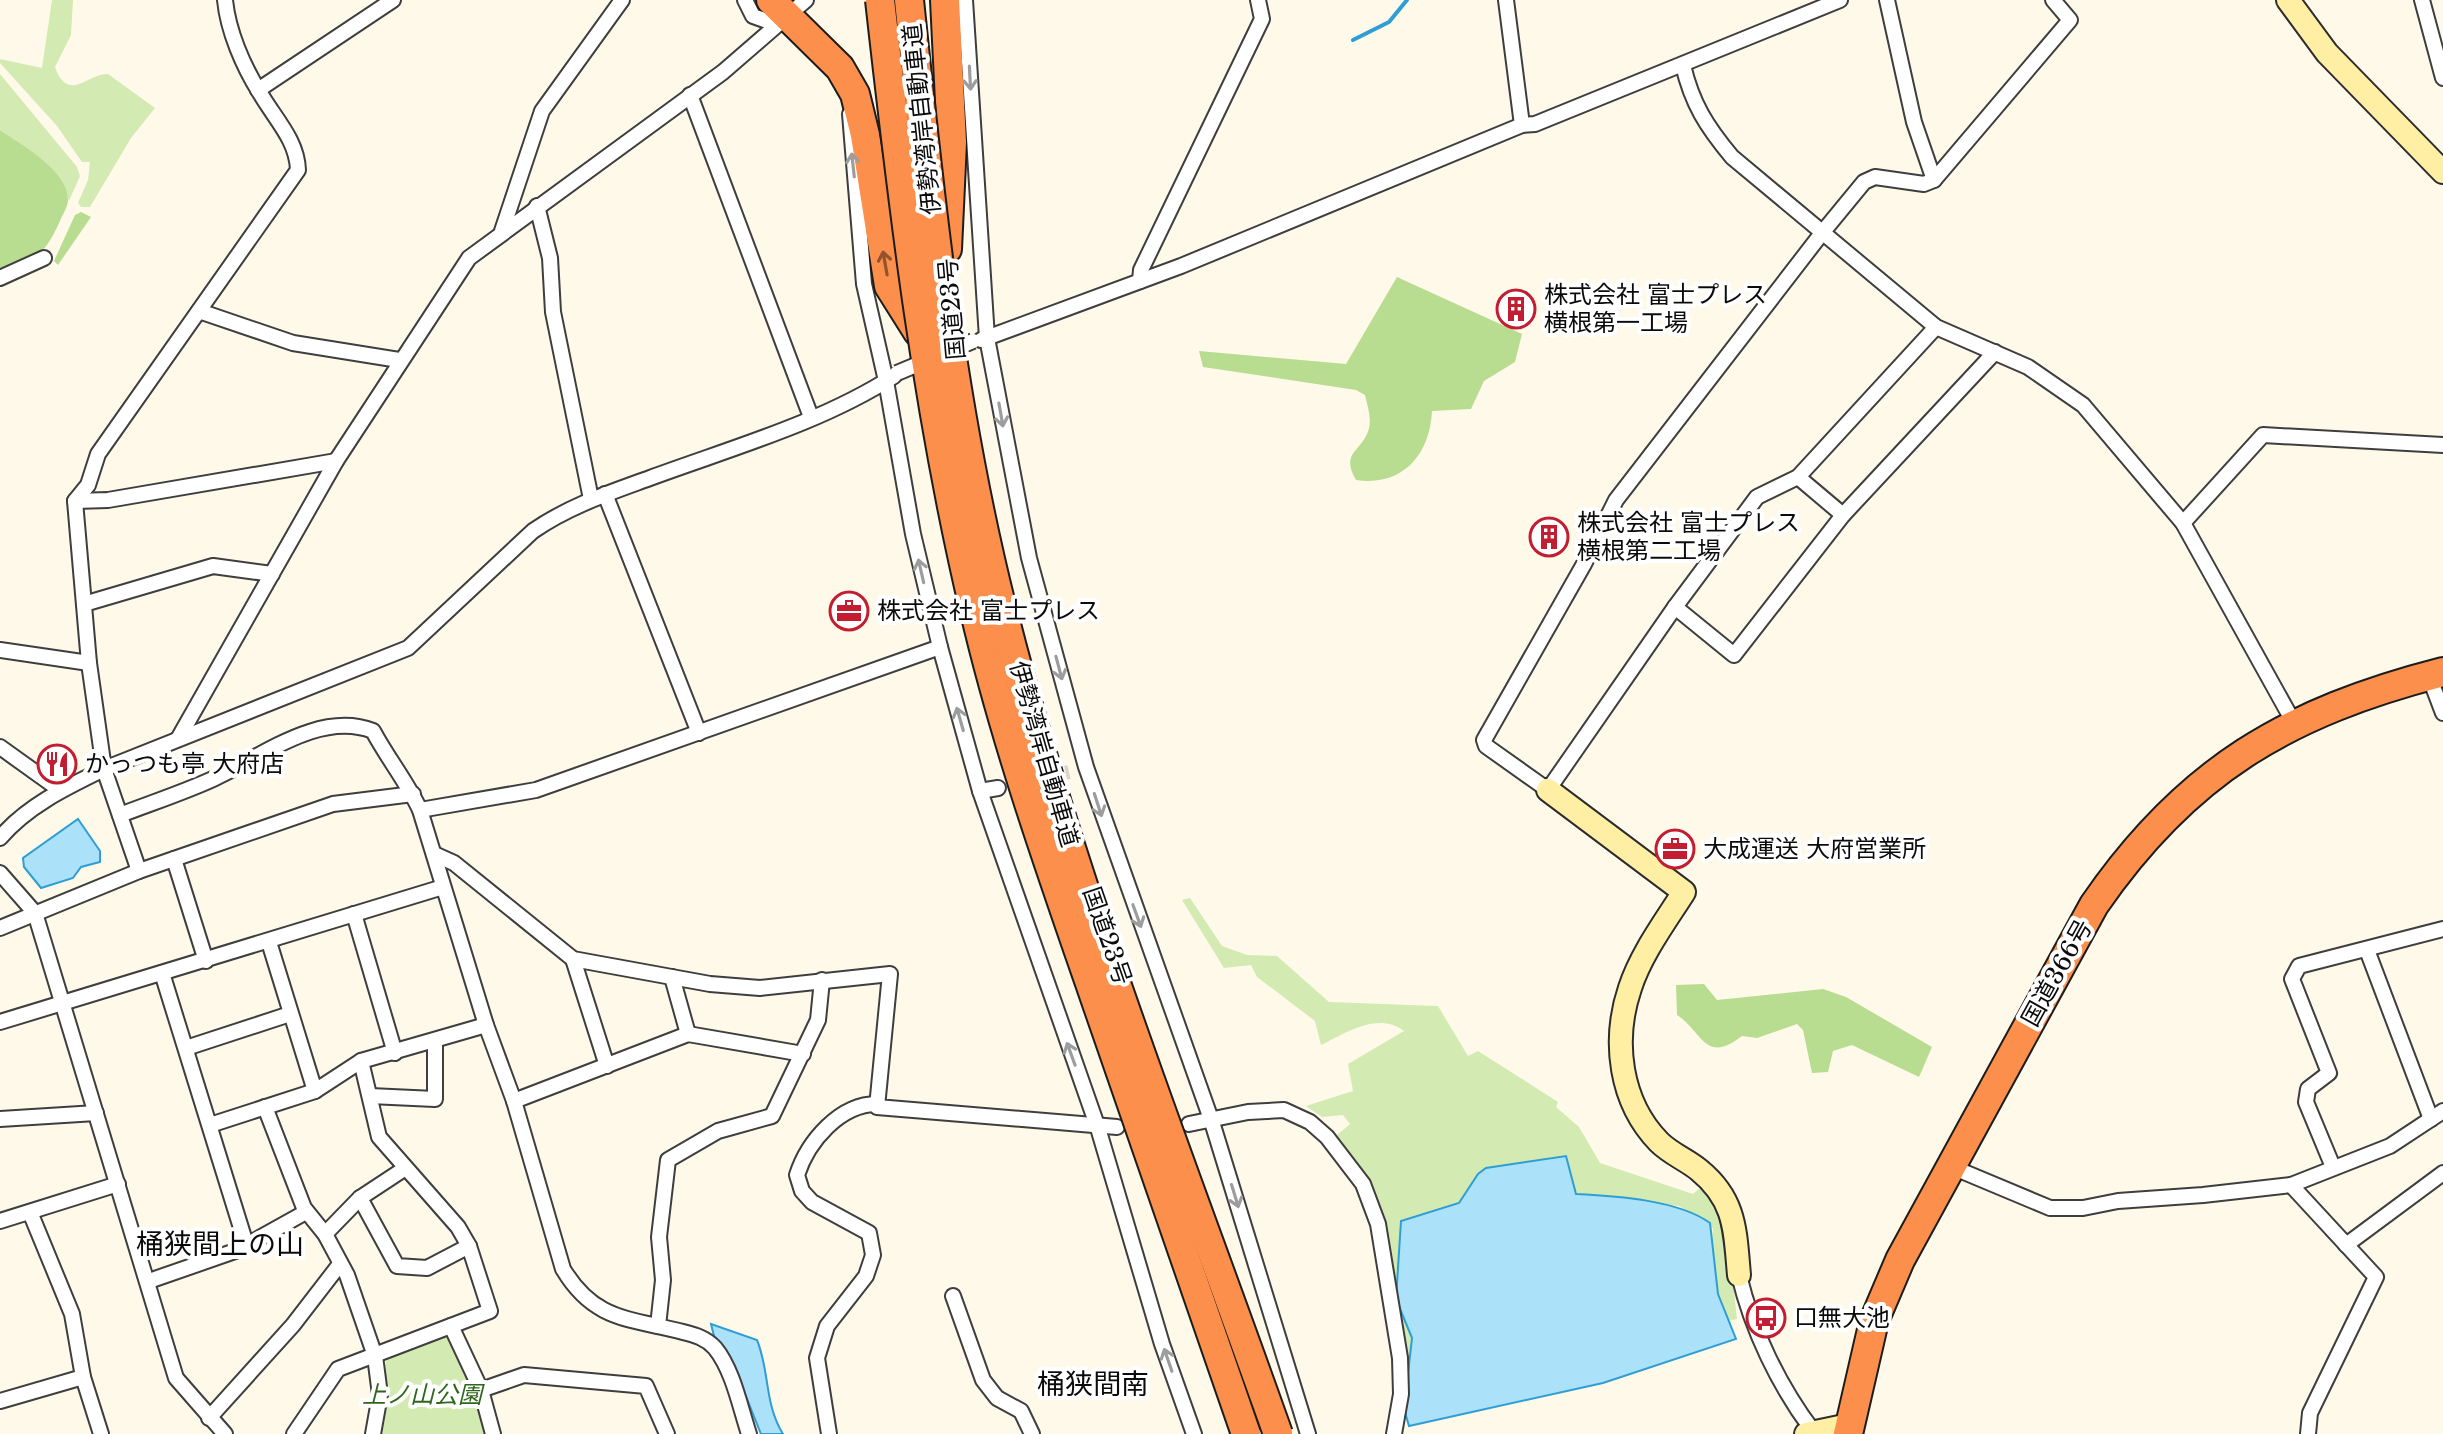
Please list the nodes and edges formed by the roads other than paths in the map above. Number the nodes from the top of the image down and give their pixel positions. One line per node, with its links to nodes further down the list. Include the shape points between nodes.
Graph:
1 (225, 0): 21 (street, via 227,22)
2 (393, 0): 21 (street)
3 (622, 0): 28 (street, via 542,111)
4 (745, 0): 17 (street, via 753,16 770,22)
5 (870, 0): 36 (highway, 国道23号, bridge, via 881,43)
6 (880, 0): 150 (highway, 伊勢湾岸自動車道, bridge, via 921,332 975,613 1042,842)
7 (911, 0): 30 (highway, 国道23号, bridge); 151 (highway, 伊勢湾岸自動車道, bridge, via 926,167 957,397 1001,604 1091,906)
8 (945, 0): 30 (highway, via 952,142)
9 (965, 0): 37 (street, one-way to 37)
10 (1258, 0): 33 (street, via 1262,19)
11 (1506, 0): 24 (street)
12 (1840, 0): 18 (street)
13 (1887, 0): 26 (street, via 1914,122)
14 (2053, 0): 26 (street, via 2070,20)
15 (2288, 0): 25 (street, via 2327,53)
16 (2422, 0): 20 (street)
17 (788, 6): 22 (highway); 23 (street)
18 (1802, 7): 19 (street)
19 (1683, 65): 24 (street); 29 (street, via 1691,100 1705,125 1732,157)
20 (2443, 78)
21 (258, 90): 34 (street, via 297,151 298,170)
22 (855, 94): 36 (highway, one-way to 22, via 889,286); 40 (street, one-way to 22, via 864,284 849,130)
23 (690, 95): 27 (street); 41 (street)
24 (1522, 125): 33 (street)
25 (2443, 172)
26 (1934, 180): 29 (street, via 1924,184 1875,177 1864,182)
27 (537, 206): 28 (street); 46 (street)
28 (502, 231): 39 (street, via 469,258)
29 (1822, 233): 35 (street); 67 (street, via 1616,500 1484,740)
30 (947, 249): 151 (highway, 国道23号, via 948,309 975,469 1034,716)
31 (44, 258): 32 (street)
32 (0, 278)
33 (1140, 281): 37 (street)
34 (199, 311): 39 (street, via 293,343); 47 (street, via 98,454 88,485)
35 (1936, 327): 38 (street); 44 (street)
36 (918, 332): 150 (highway, 国道23号, via 967,598 1002,722)
37 (980, 340): 40 (street, bridge); 62 (street, one-way to 62, via 1029,558)
38 (1995, 352): 48 (street); 49 (street, via 2028,367 2083,405)
39 (399, 360): 43 (street)
40 (892, 377): 41 (street); 53 (street, one-way to 40, via 913,534)
41 (811, 417): 45 (street)
42 (2443, 445): 49 (street, via 2263,435)
43 (336, 461): 47 (street, via 108,500); 50 (street)
44 (1798, 477): 48 (street); 52 (street, via 1757,497)
45 (605, 494): 46 (street); 59 (street)
46 (591, 499): 60 (street, via 533,531 408,648)
47 (75, 501): 51 (street)
48 (1843, 515): 52 (street, via 1734,655)
49 (2183, 523): 58 (street)
50 (272, 574): 51 (street, via 213,566); 60 (street)
51 (84, 604): 55 (street)
52 (1675, 607): 67 (street)
53 (940, 647): 59 (street); 68 (street, one-way to 53)
54 (0, 650): 55 (street)
55 (89, 663): 63 (street)
56 (2436, 674): 57 (street); 58 (highway, 国道366号, via 2371,691)
57 (2443, 713)
58 (2294, 723): 113 (highway, 国道366号, via 2202,783 2120,867)
59 (699, 733): 70 (street, via 536,790)
60 (178, 739): 63 (street)
61 (0, 747): 66 (street)
62 (1086, 767): 64 (street); 108 (street, one-way to 108)
63 (104, 769): 66 (street); 71 (street)
64 (1069, 772)
65 (998, 788): 68 (street)
66 (60, 790): 72 (street)
67 (1548, 790): 128 (street, via 1684,892 1630,987 1623,1020 1623,1077 1637,1118 1721,1192 1734,1220)
68 (980, 791): 112 (street, one-way to 68)
69 (413, 794): 70 (street); 71 (street, via 373,731 355,724 328,727); 74 (street, via 333,804)
70 (420, 810): 73 (street)
71 (120, 815): 75 (street)
72 (0, 838)
73 (434, 854): 77 (street); 84 (street, via 454,863)
74 (174, 859): 75 (street); 85 (street)
75 (139, 871): 78 (street)
76 (0, 873): 78 (street)
77 (443, 887): 79 (street); 92 (street)
78 (35, 913): 80 (street); 89 (street)
79 (354, 914): 82 (street); 96 (street)
80 (0, 928)
81 (2442, 933): 83 (street)
82 (269, 942): 85 (street); 90 (street)
83 (2367, 950): 106 (street); 114 (street, via 2299,966 2292,979 2329,1073 2308,1089 2306,1102)
84 (573, 959): 87 (street); 99 (street)
85 (206, 961): 86 (street)
86 (162, 973): 89 (street); 95 (street)
87 (672, 977): 88 (street, via 760,988); 93 (street)
88 (822, 980): 97 (street, via 818,1020); 103 (street, via 890,974)
89 (63, 1000): 91 (street); 105 (street)
90 (290, 1014): 95 (street); 100 (street)
91 (0, 1022)
92 (486, 1025): 94 (street); 102 (street)
93 (688, 1034): 97 (street); 99 (street)
94 (435, 1042): 96 (street); 101 (street, via 435,1099)
95 (186, 1048): 110 (street)
96 (395, 1053): 98 (street)
97 (803, 1054): 132 (street, via 772,1116 718,1131 668,1160 659,1237 663,1280)
98 (361, 1061): 100 (street); 101 (street)
99 (607, 1066): 102 (street)
100 (315, 1091): 104 (street)
101 (370, 1096): 115 (street, via 379,1137)
102 (514, 1101): 132 (street, via 563,1269 574,1288 606,1313)
103 (877, 1104): 112 (street); 147 (street, via 854,1107 819,1134 797,1175 805,1196 869,1233 873,1245 866,1276 827,1326 817,1358)
104 (265, 1107): 110 (street); 121 (street)
105 (96, 1113): 107 (street); 117 (street)
106 (2440, 1114): 114 (street, via 2390,1146)
107 (0, 1119)
108 (1212, 1122): 109 (street); 152 (street, one-way to 152); 153 (street, via 1284,1110 1327,1137 1363,1184 1378,1224 1400,1358)
109 (1189, 1124)
110 (210, 1125): 124 (street)
111 (1117, 1127): 112 (street)
112 (1098, 1128): 149 (street, one-way to 112)
113 (1952, 1167): 118 (street, via 2050,1208); 138 (highway, 国道366号, via 1900,1260 1874,1321)
114 (2333, 1167): 118 (street)
115 (404, 1169): 119 (street); 126 (street)
116 (2443, 1173): 125 (street)
117 (118, 1184): 120 (street); 129 (street)
118 (2291, 1185): 125 (street)
119 (360, 1198): 123 (street); 126 (street, via 397,1266 427,1268)
120 (30, 1212): 122 (street); 134 (street, via 72,1314)
121 (306, 1212): 123 (street); 124 (street)
122 (0, 1221)
123 (325, 1234): 127 (street)
124 (246, 1244): 129 (street)
125 (2346, 1245): 154 (street, via 2376,1277 2310,1413)
126 (469, 1246): 131 (street, via 490,1311)
127 (340, 1264): 133 (street); 137 (street)
128 (1739, 1275): 139 (street, via 1783,1389)
129 (149, 1281): 137 (street, via 176,1378)
130 (953, 1296): 148 (street, via 983,1380 997,1398 1021,1411)
131 (451, 1326): 133 (street); 135 (street)
132 (658, 1326): 146 (street, via 702,1337 715,1348)
133 (375, 1356): 142 (street, via 338,1369); 143 (street, via 380,1395)
134 (83, 1377): 136 (street); 140 (street)
135 (481, 1390): 144 (street); 145 (street, via 524,1375 646,1386)
136 (0, 1401)
137 (209, 1418): 141 (street)
138 (1849, 1429): 139 (street)
139 (1810, 1433)
140 (101, 1434)
141 (225, 1434)
142 (294, 1434)
143 (373, 1434)
144 (493, 1434)
145 (667, 1434)
146 (749, 1434)
147 (829, 1434)
148 (1032, 1434)
149 (1194, 1434)
150 (1244, 1434)
151 (1281, 1434)
152 (1308, 1434)
153 (1394, 1434)
154 (2308, 1434)

